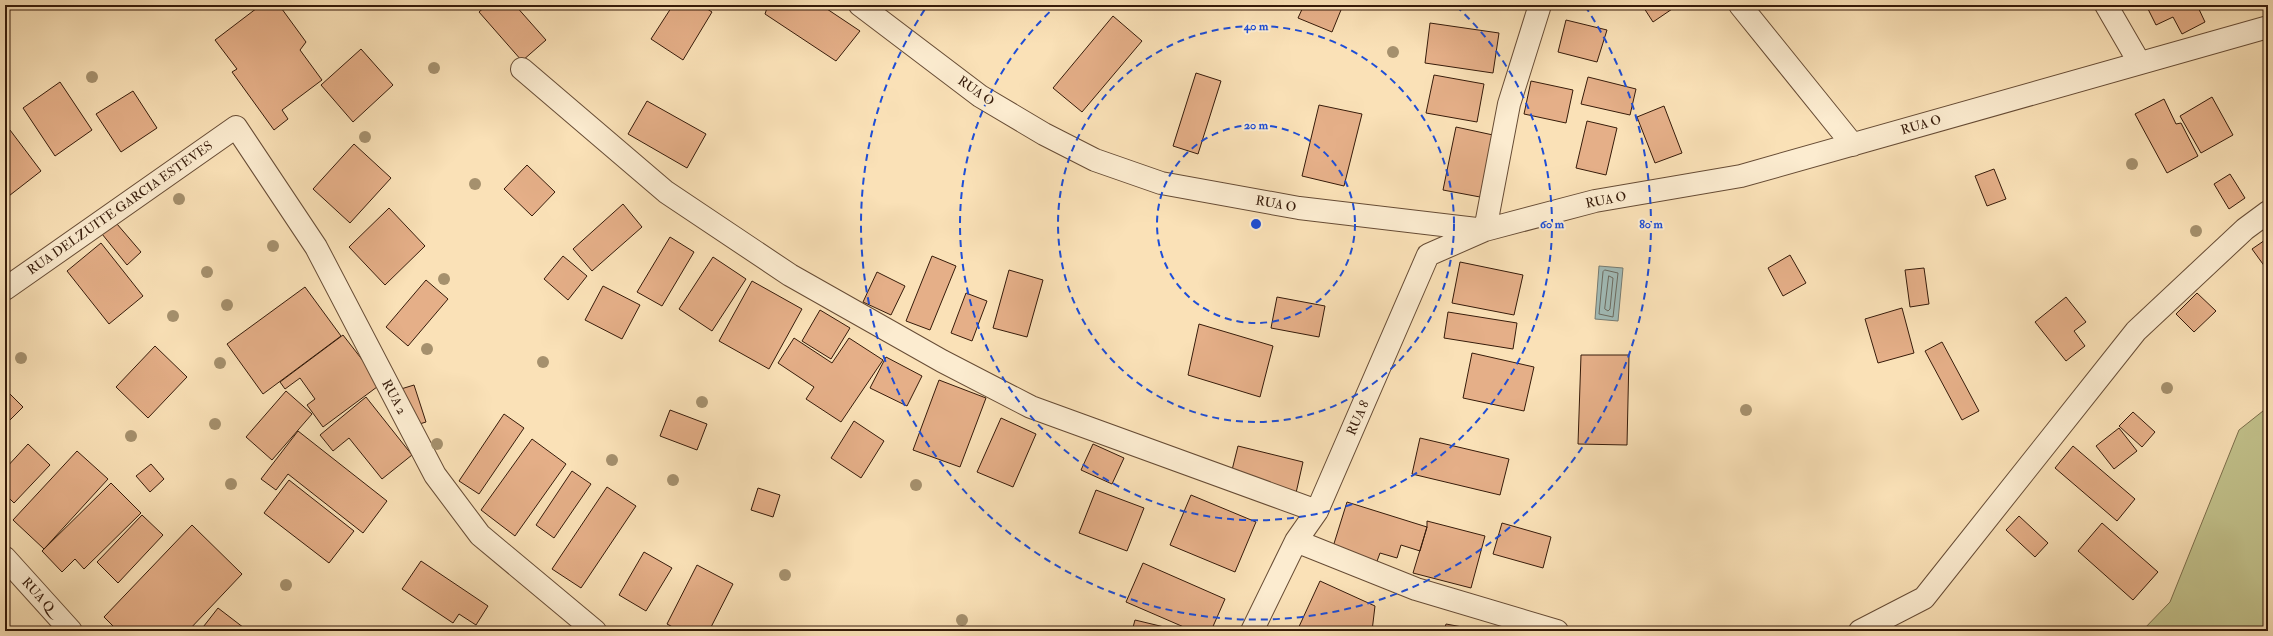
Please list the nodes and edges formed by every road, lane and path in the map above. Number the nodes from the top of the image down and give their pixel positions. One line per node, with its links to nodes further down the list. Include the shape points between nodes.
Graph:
1 (860, 5): 11 (street, RUA O, via 980,96 1044,134 1095,160 1161,184 1299,208)
2 (1540, 5): 11 (street, via 1509,104)
3 (1740, 5): 9 (street)
4 (2106, 5): 6 (street)
5 (2268, 27): 6 (street, RUA O)
6 (2139, 62): 9 (street, RUA O)
7 (522, 69): 13 (street, via 666,192 790,275 942,362 1031,407)
8 (236, 127): 12 (street, RUA DELZUITE GARCIA ESTEVES); 17 (street, RUA 2, via 316,247 435,475 480,535)
9 (1853, 145): 11 (street, RUA O, via 1741,176 1595,201)
10 (2268, 212): 20 (street, via 2245,229 2136,331 1924,598)
11 (1485, 230): 13 (street, RUA 8, via 1428,256)
12 (5, 289)
13 (1317, 511): 14 (street, RUA 8)
14 (1296, 541): 18 (street, RUA 8); 19 (street, via 1416,589)
15 (5, 558): 16 (street, RUA Q)
16 (71, 631)
17 (595, 631)
18 (1252, 631)
19 (1557, 631)
20 (1860, 631)

